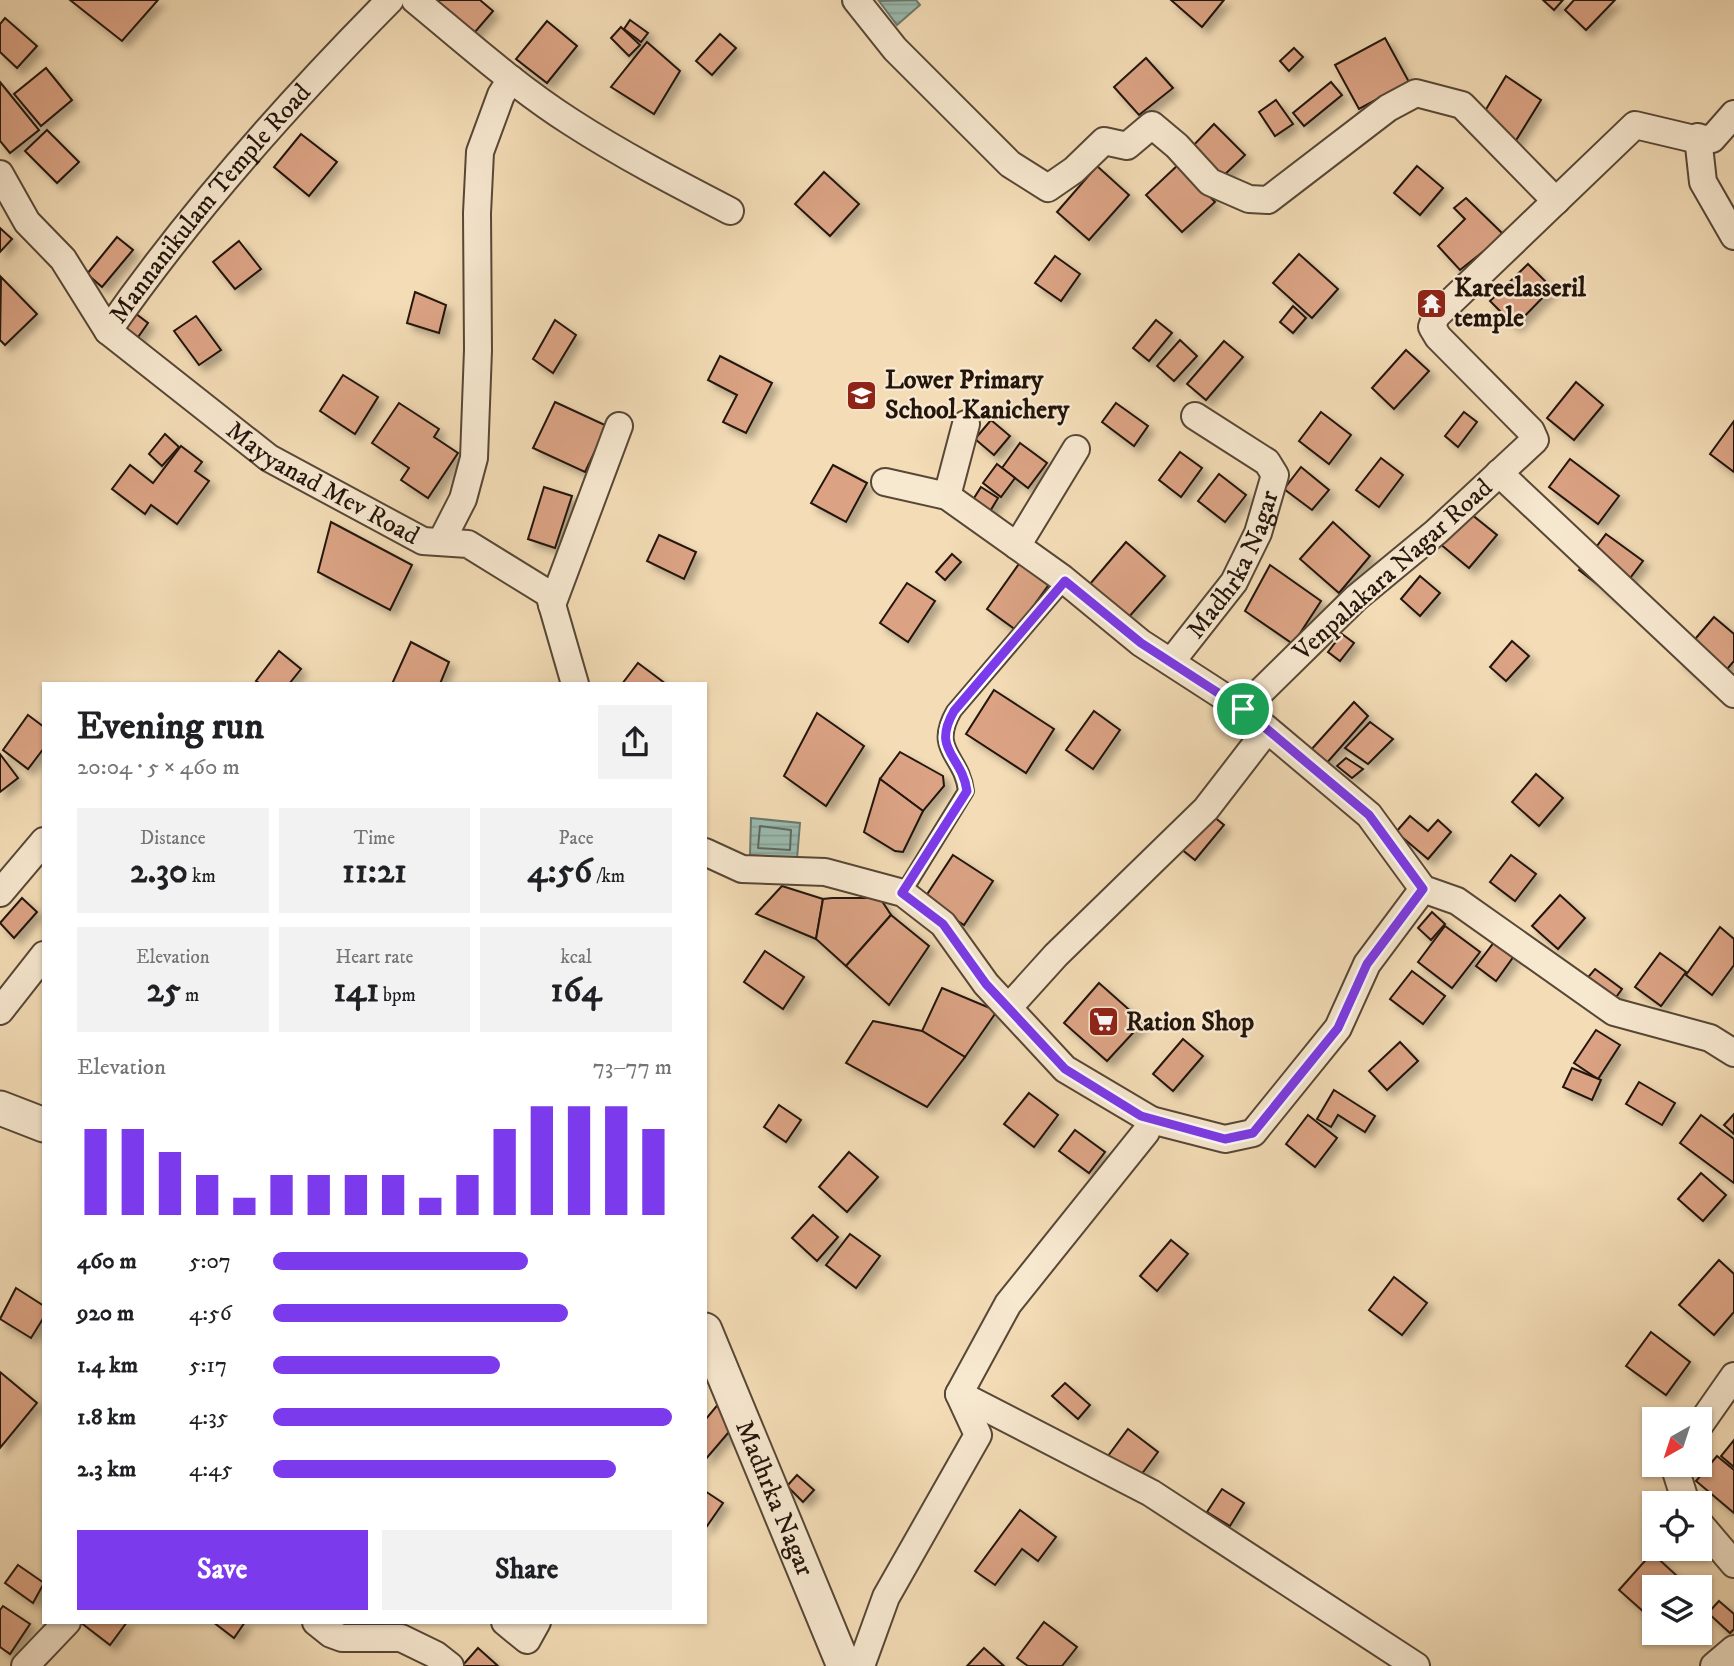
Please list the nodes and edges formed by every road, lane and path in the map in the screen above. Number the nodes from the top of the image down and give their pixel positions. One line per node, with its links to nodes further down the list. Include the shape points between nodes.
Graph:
1 (390, 0): 11 (street, Mannanikulam Temple Road, via 345,45 186,228)
2 (415, 0): 4 (street)
3 (856, 0): 8 (street, via 895,48 1010,164 1048,188 1104,141 1127,146 1152,125 1209,182 1249,199 1268,200 1388,108 1416,93 1462,105)
4 (511, 79): 9 (street, via 570,122); 19 (street, via 480,152 474,458 463,499)
5 (1734, 114): 6 (street, via 1712,139)
6 (1698, 137): 8 (street, Venpalakara Nagar Road, via 1635,125); 10 (street, via 1703,182)
7 (0, 174): 11 (street, Mannanikulam Temple Road, via 27,222 63,259)
8 (1556, 201): 16 (street, Venpalakara Nagar Road, via 1436,316 1432,327 1449,351 1531,431 1535,440)
9 (730, 211)
10 (1734, 236)
11 (108, 331): 19 (street, Mayyanad Mev Road, via 269,458 423,541)
12 (1195, 416): 23 (street, Madhrka Nagar, via 1267,462 1275,475 1258,533 1234,582)
13 (966, 424): 18 (street)
14 (619, 426): 22 (street)
15 (1076, 449): 20 (street)
16 (1499, 473): 25 (street); 26 (street, Venpalakara Nagar Road, via 1356,598)
17 (885, 482): 18 (street)
18 (947, 496): 20 (street)
19 (440, 542): 22 (street, Mayyanad Mev Road, via 468,544 549,594)
20 (1017, 546): 21 (street)
21 (1064, 579): 23 (street, Madhrka Nagar); 32 (lane, via 944,729 946,748 965,778 967,791)
22 (552, 605): 24 (street, Mayyanad Mev Road)
23 (1171, 662): 26 (street, Madhrka Nagar)
24 (574, 682)
25 (1734, 694)
26 (1243, 709): 27 (street)
27 (1267, 730): 30 (street, via 1369,815); 34 (street, via 1206,809)
28 (42, 843): 31 (street)
29 (707, 853): 32 (street, via 742,869 825,872)
30 (1423, 889): 36 (street, via 1457,901 1614,1012 1710,1038); 38 (street, via 1367,964 1338,1028 1253,1133 1225,1139)
31 (0, 893)
32 (902, 893): 34 (street, via 943,924 986,984)
33 (42, 958): 35 (street)
34 (1009, 1007): 38 (street, via 1065,1069)
35 (0, 1011)
36 (1734, 1053)
37 (0, 1108): 39 (street)
38 (1146, 1118): 42 (street, via 1146,1132 1008,1304)
39 (42, 1124)
40 (707, 1335): 53 (street, Madhrka Nagar)
41 (1734, 1376): 43 (street)
42 (959, 1394): 54 (street, via 978,1435 886,1597); 55 (street, via 1151,1493)
43 (1712, 1407)
44 (1712, 1538): 45 (street)
45 (1734, 1564)
46 (65, 1624): 51 (street)
47 (318, 1624): 52 (street, via 342,1637 401,1638)
48 (507, 1624): 49 (street, via 527,1640)
49 (536, 1624)
50 (1734, 1649): 56 (street)
51 (25, 1666)
52 (450, 1666)
53 (844, 1666)
54 (861, 1666)
55 (1416, 1666)
56 (1714, 1666)

